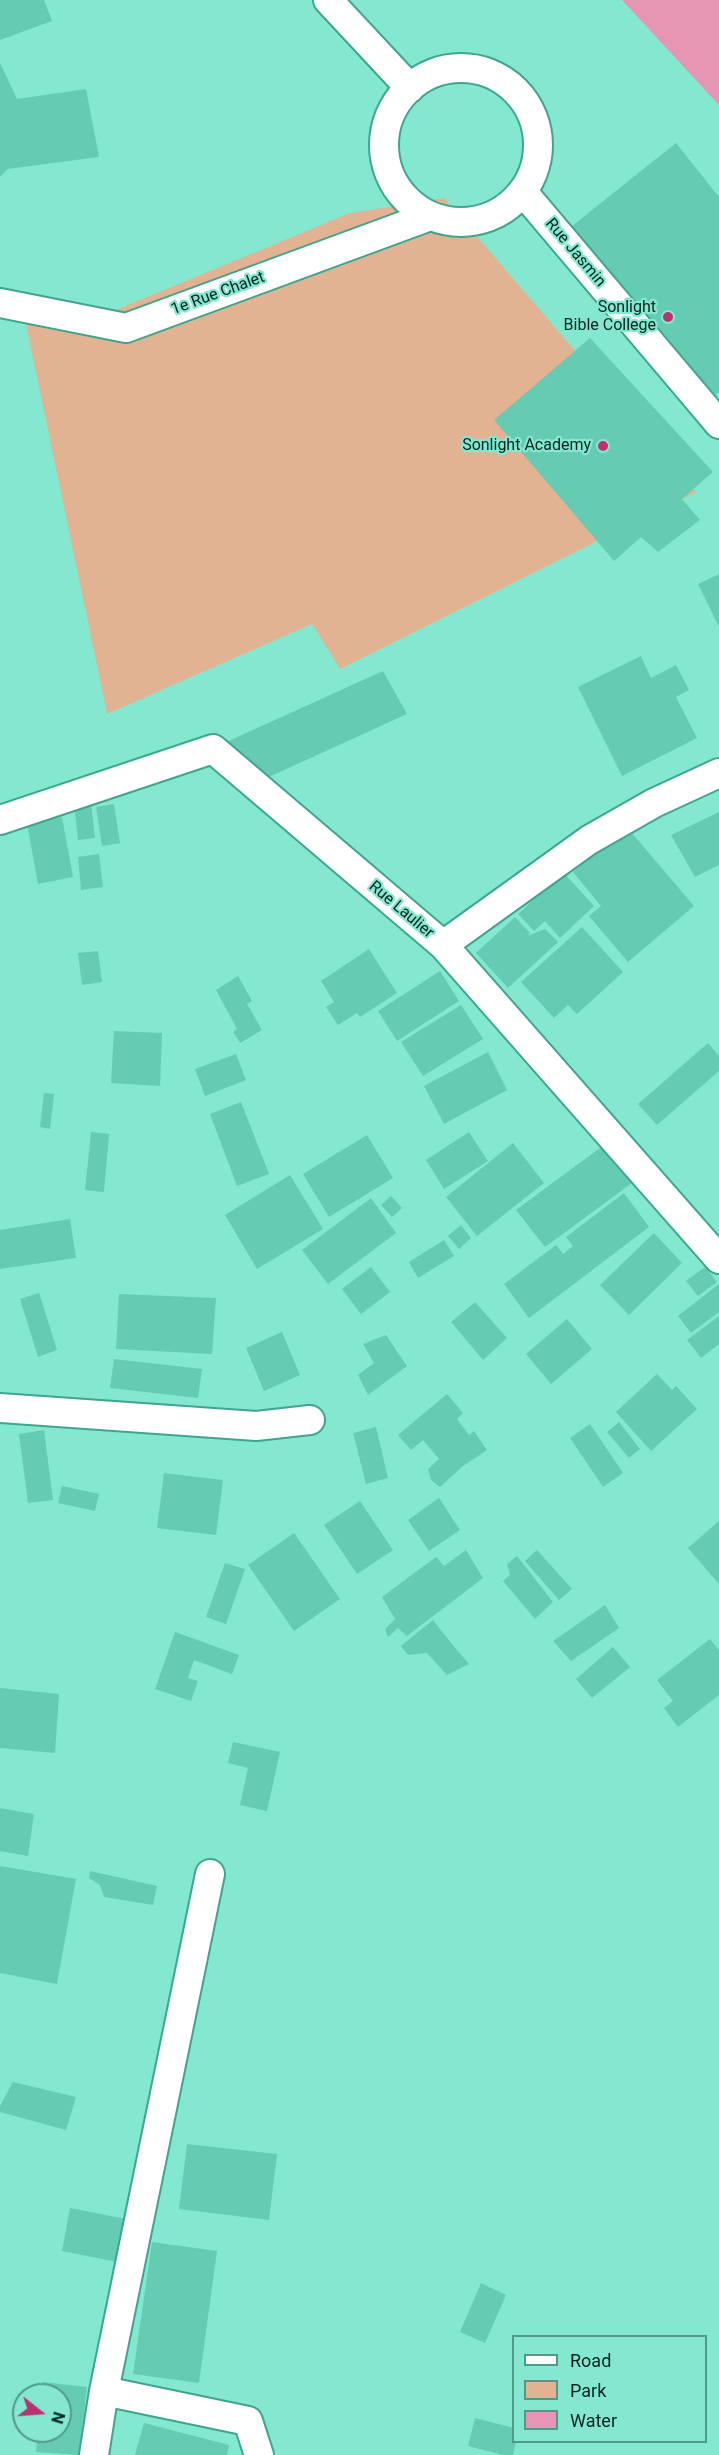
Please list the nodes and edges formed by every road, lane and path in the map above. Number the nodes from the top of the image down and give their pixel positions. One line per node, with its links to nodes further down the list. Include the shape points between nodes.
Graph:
1 (328, 0): 2 (street)
2 (410, 88): 3 (street, via 431,74 456,68 480,70 503,80 522,97 534,120 538,145 535,169); 4 (street, via 394,108 386,132 385,157 393,182 409,202)
3 (523, 192): 4 (street, via 504,210 480,220 455,223); 6 (street, Rue Jasmin)
4 (430, 216): 5 (street, 1e Rue Chalet, via 126,328)
5 (0, 303)
6 (719, 424)
7 (719, 773): 9 (street, via 654,803 589,840)
8 (0, 820): 9 (street, Rue Laulier, via 213,749)
9 (442, 945): 10 (street, Rue Laulier)
10 (719, 1259)
11 (0, 1408): 12 (street, via 256,1426)
12 (310, 1420)
13 (210, 1874): 14 (street)
14 (104, 2391): 15 (street); 16 (street, via 248,2421)
15 (94, 2455)
16 (259, 2455)

